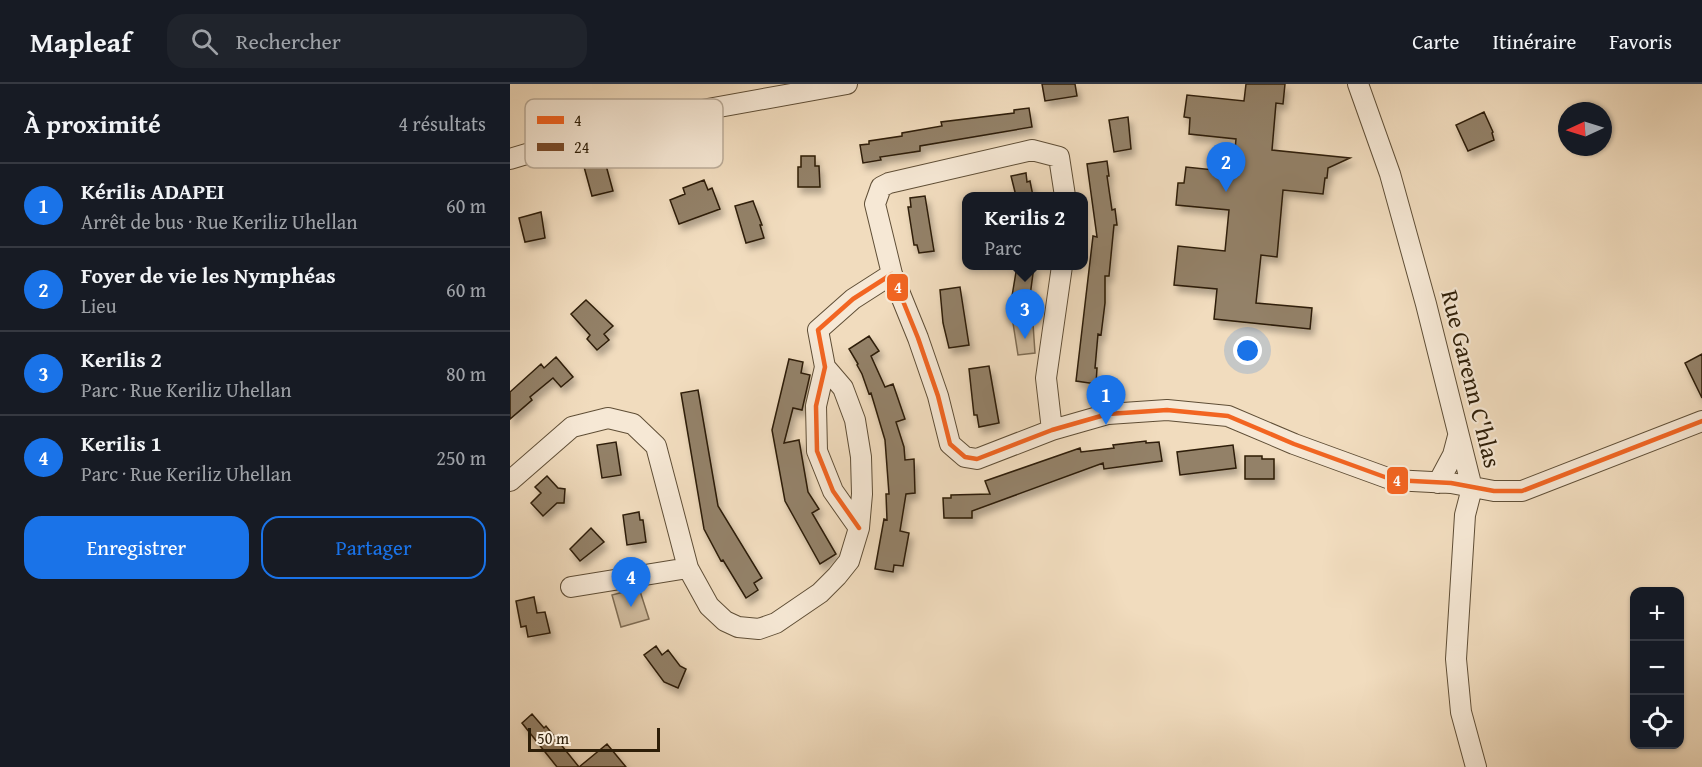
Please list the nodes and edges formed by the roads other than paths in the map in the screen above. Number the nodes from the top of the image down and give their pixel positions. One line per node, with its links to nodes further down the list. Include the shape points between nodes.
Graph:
1 (847, 84): 3 (street)
2 (1358, 84): 12 (street, Rue Garenn C'hlas, via 1390,174)
3 (723, 106)
4 (525, 154): 5 (street)
5 (510, 159)
6 (1064, 192): 8 (street, via 1059,157 1032,150 889,183 881,187 875,204)
7 (1061, 270): 11 (street, via 1047,378)
8 (892, 274): 9 (street, via 853,298 818,330); 11 (street, via 938,396 950,444 965,458 976,459)
9 (825, 367): 16 (street, via 843,388 855,420 861,457); 16 (street, via 816,406 817,451 833,491)
10 (1702, 421): 15 (street, Rue Garenn C'hlas, via 1522,490)
11 (1052, 430): 14 (street, via 1108,414 1167,410 1228,416 1393,480)
12 (1459, 433): 14 (street); 15 (street, Rue Garenn C'hlas)
13 (510, 481): 17 (street, via 572,427 608,418 633,423 656,446)
14 (1438, 483): 15 (street)
15 (1472, 488): 19 (street, via 1466,515 1456,659 1461,711)
16 (859, 528): 17 (street, via 849,561 820,593 776,623 759,629 725,621 709,606)
17 (688, 568): 18 (street)
18 (571, 587)
19 (1476, 767)

